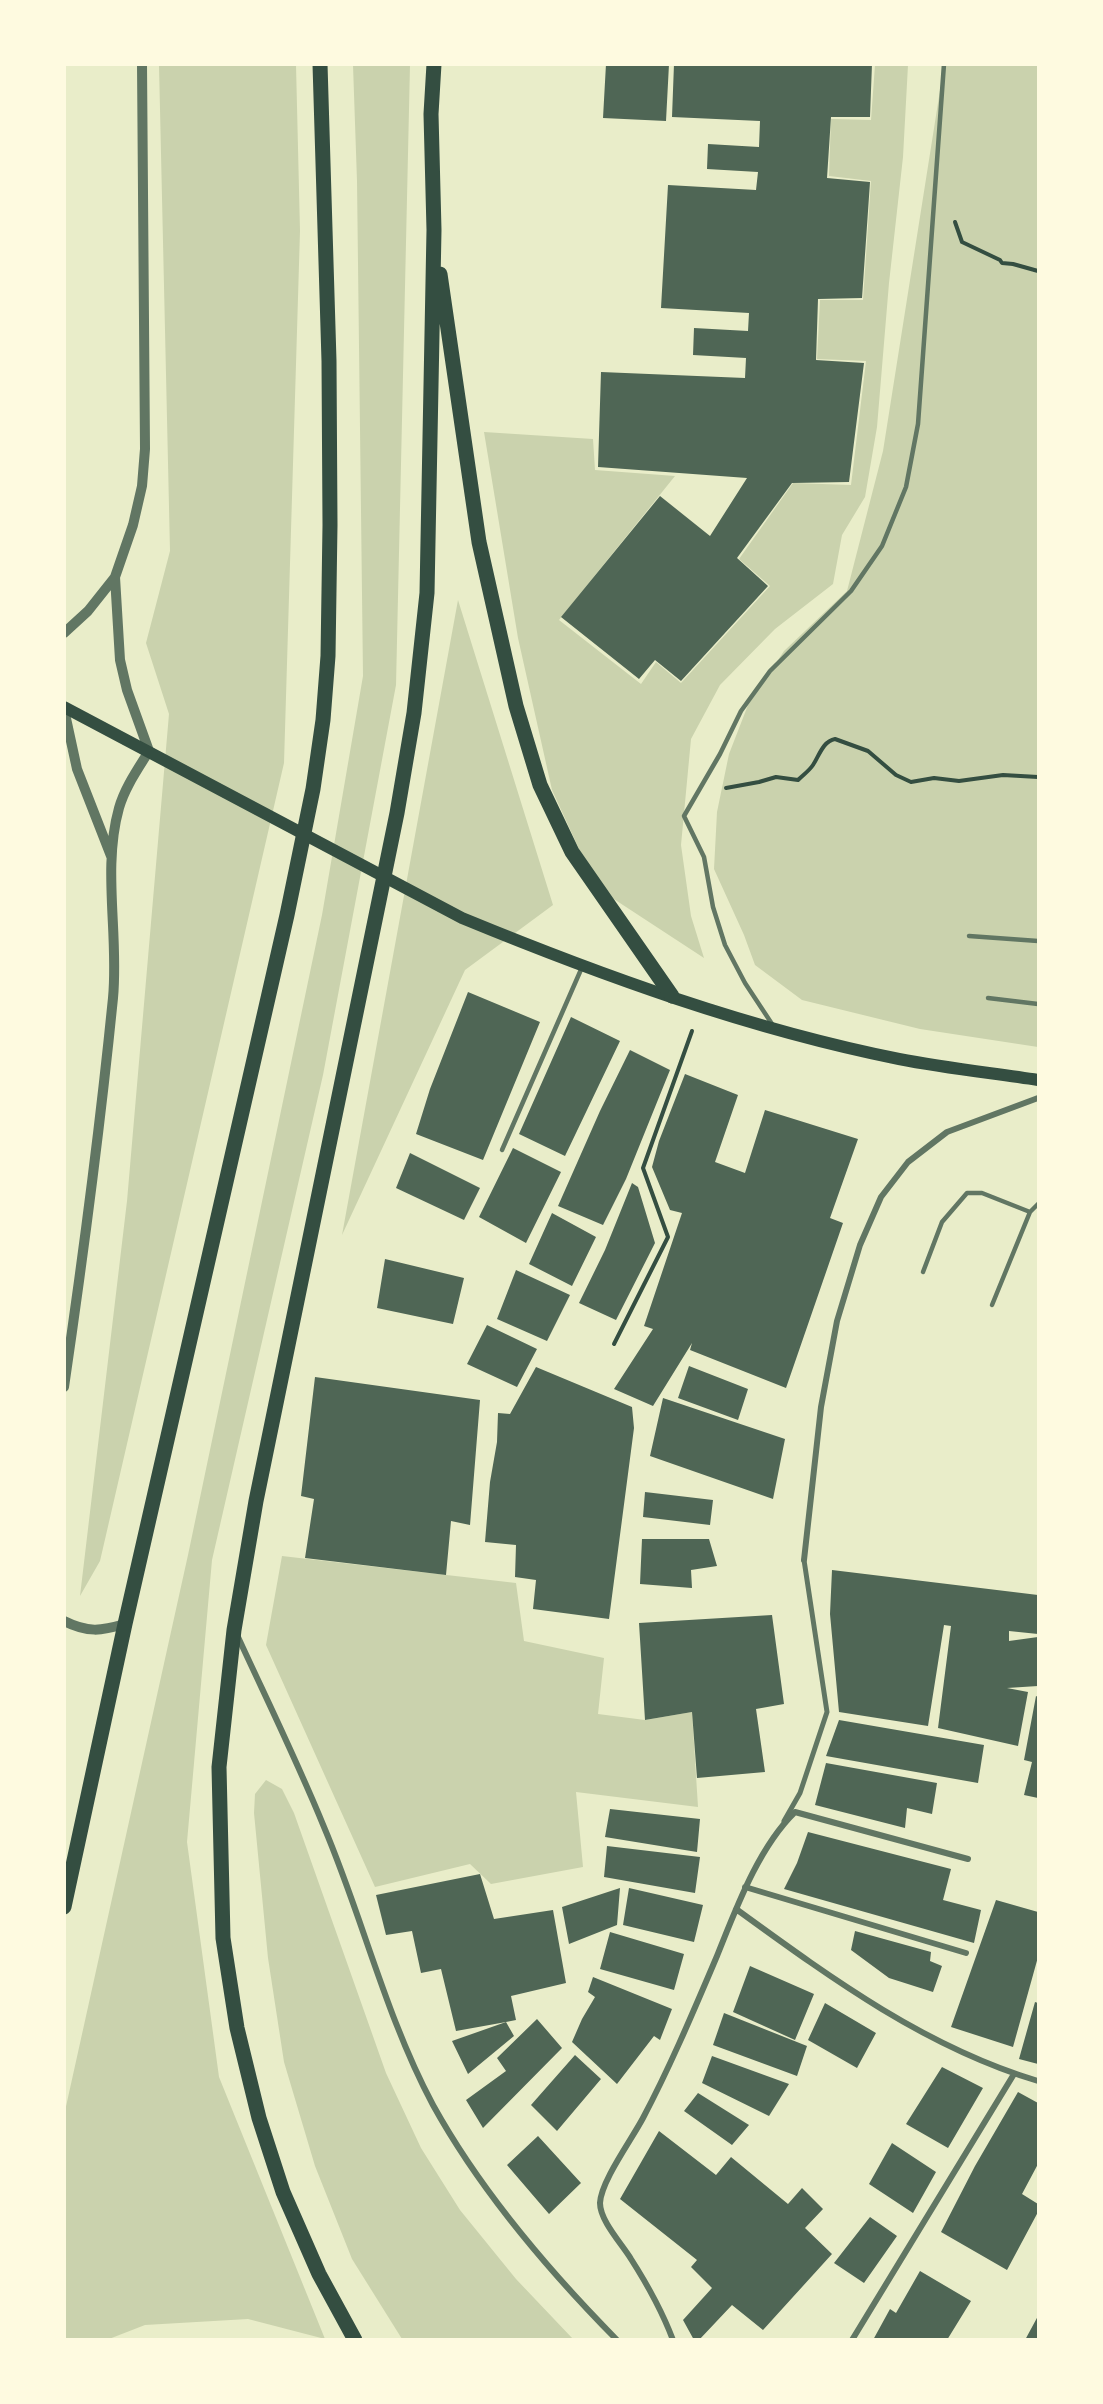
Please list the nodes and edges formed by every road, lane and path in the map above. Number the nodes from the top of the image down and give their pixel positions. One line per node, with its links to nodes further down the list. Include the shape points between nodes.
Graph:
1 (142, 64): 8 (street, via 145,450 133,525)
2 (320, 64): 34 (main road, via 330,513 323,720 287,915)
3 (434, 64): 6 (main road)
4 (944, 64): 5 (lane)
5 (935, 189): 7 (path, via 951,204 962,242 1002,263); 22 (lane, via 918,424 906,487 886,537 851,591 770,671 741,711 684,816 704,857 713,908 725,945)
6 (434, 231): 18 (main road, via 479,542 516,706 540,785 572,852); 35 (main road, via 427,593 414,713 398,813 256,1501)
7 (1038, 271)
8 (115, 577): 9 (street); 11 (street, via 120,660)
9 (64, 633)
10 (64, 708): 11 (main road); 14 (street, via 77,769)
11 (149, 752): 14 (street, via 119,806); 17 (main road, via 462,918)
12 (1038, 777): 13 (path, via 1003,775 910,782 868,751 835,739 826,744 798,780 776,777)
13 (748, 784)
14 (111, 856): 31 (street, via 116,968)
15 (969, 936): 16 (lane)
16 (1038, 941)
17 (582, 965): 18 (main road); 25 (lane)
18 (672, 996): 21 (main road)
19 (988, 998): 20 (lane)
20 (1038, 1004)
21 (701, 1006): 22 (main road); 30 (path, via 643,1168 668,1237)
22 (776, 1029): 23 (main road, via 900,1059)
23 (1038, 1080)
24 (1038, 1098): 32 (street, via 947,1132 908,1162 881,1197 860,1245 837,1321 821,1407)
25 (502, 1150)
26 (1038, 1204): 27 (lane)
27 (1030, 1212): 28 (lane, via 982,1193 966,1192 942,1222); 29 (lane)
28 (923, 1272)
29 (992, 1305)
30 (614, 1344)
31 (64, 1387)
32 (804, 1560): 36 (street, via 827,1712 800,1793)
33 (64, 1621): 34 (street, via 87,1630)
34 (125, 1624): 39 (main road)
35 (234, 1629): 44 (main road, via 219,1767 219,1843 223,1938 237,2028 259,2118 283,2192 319,2274); 45 (street, via 324,1827 401,2038 434,2106 473,2169 519,2231 573,2296)
36 (783, 1824): 37 (street, via 795,1812); 38 (street)
37 (968, 1859)
38 (745, 1887): 40 (street); 41 (street)
39 (64, 1907)
40 (736, 1909): 42 (street, via 824,1973 904,2024); 46 (street, via 697,2002 647,2109 610,2174 600,2204 608,2226 663,2313)
41 (966, 1953)
42 (1014, 2074): 43 (street); 47 (street)
43 (1038, 2081)
44 (355, 2340)
45 (617, 2340)
46 (673, 2340)
47 (852, 2340)

